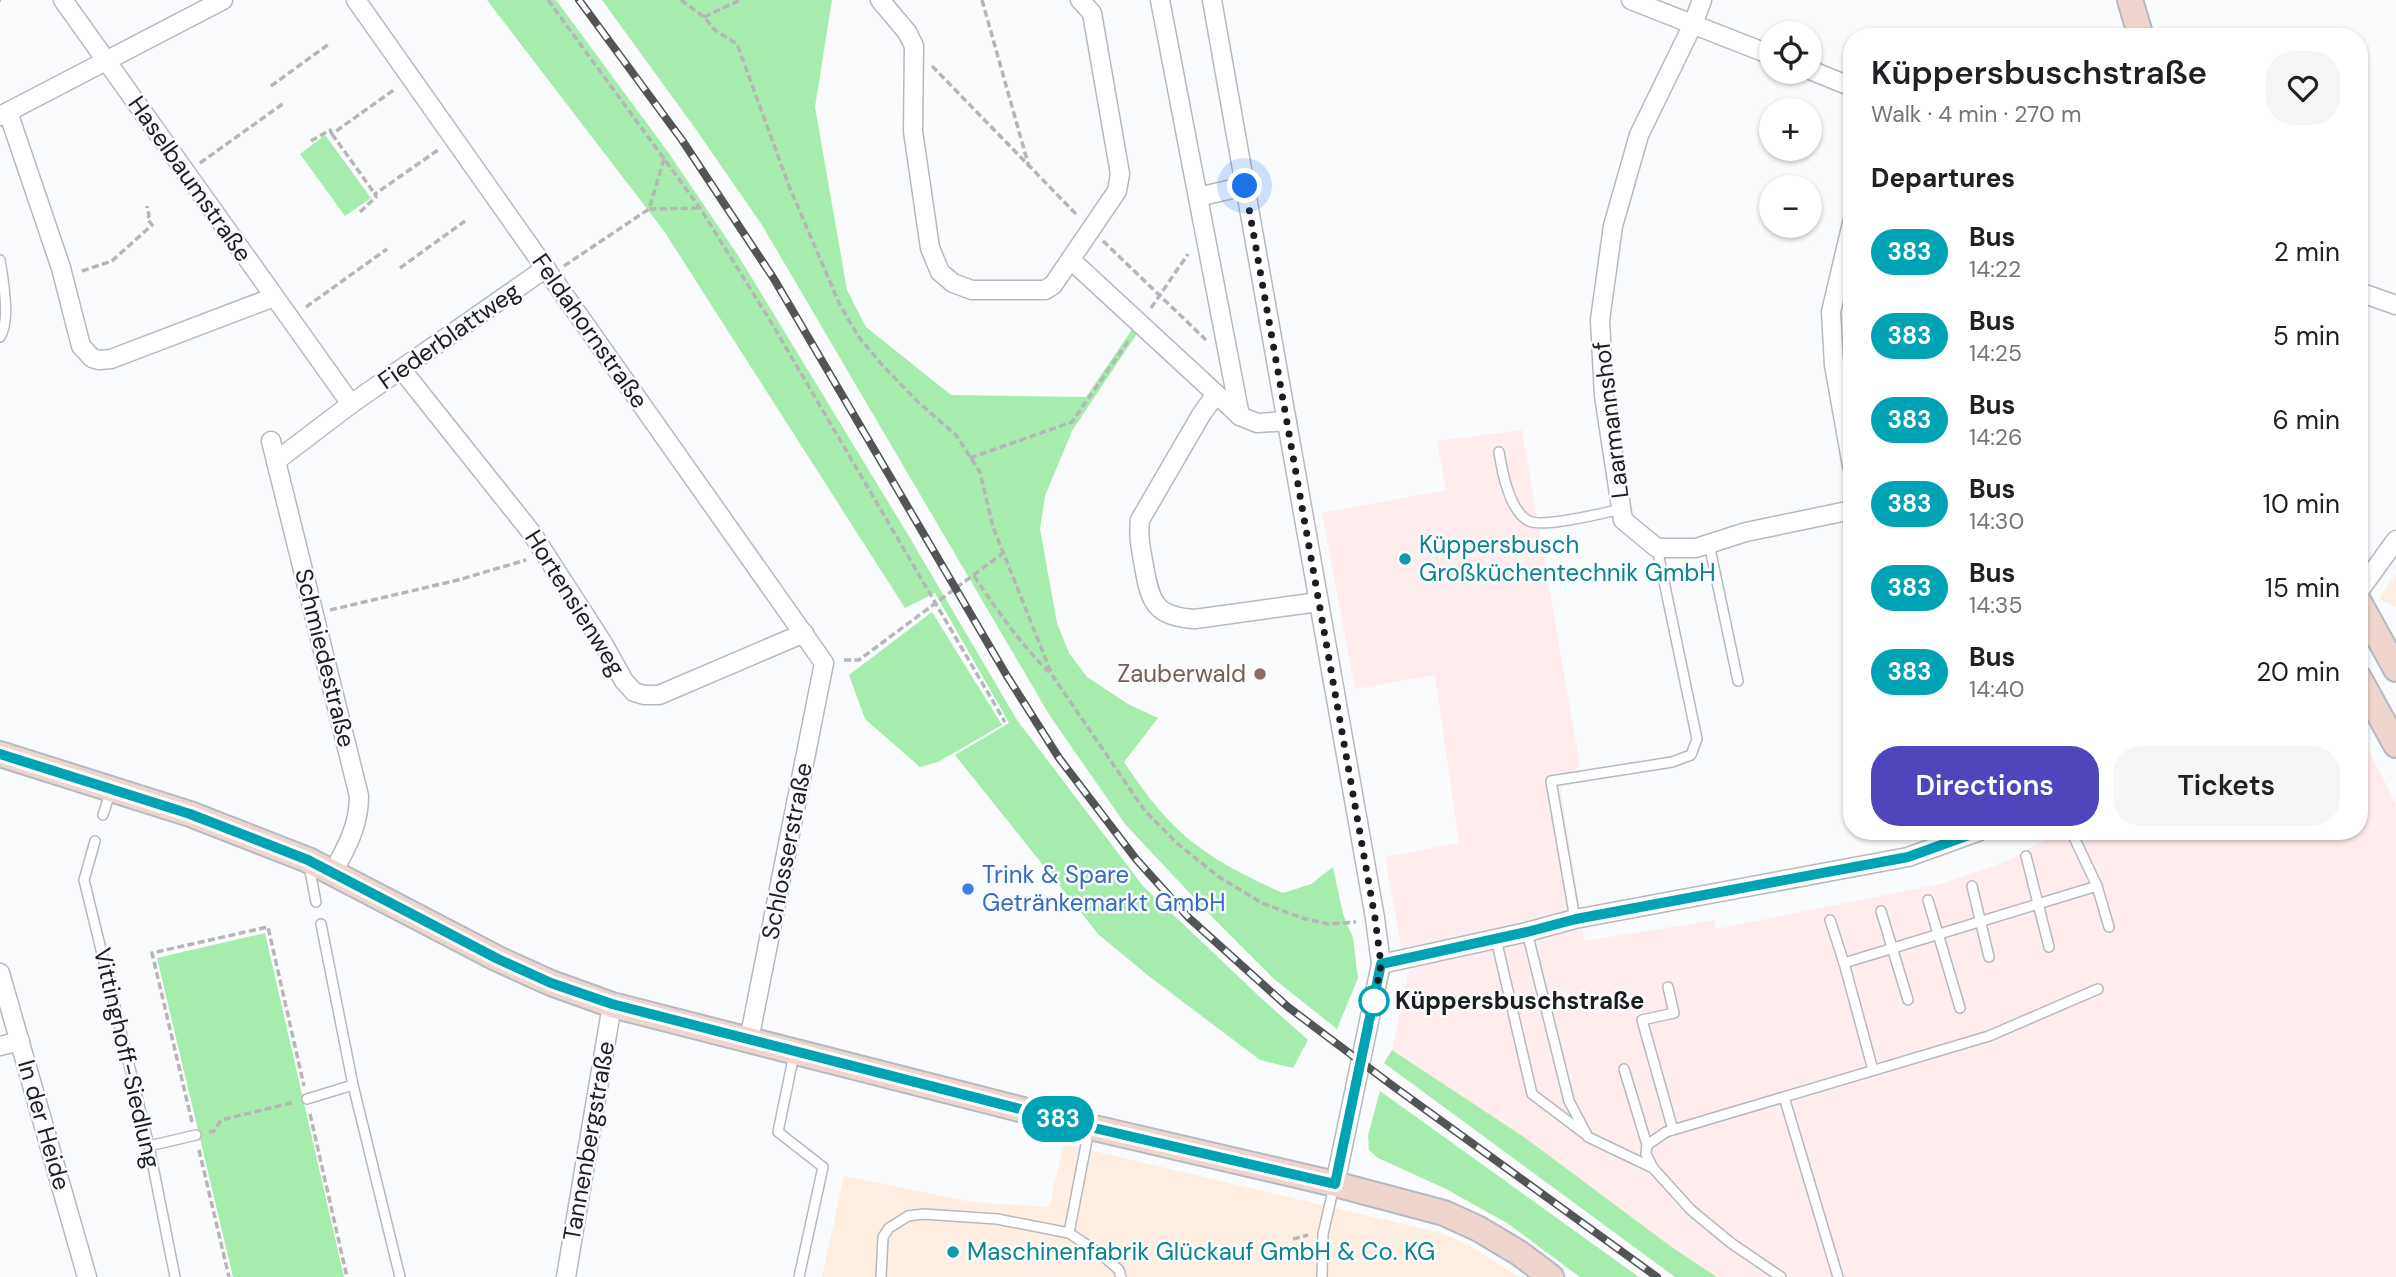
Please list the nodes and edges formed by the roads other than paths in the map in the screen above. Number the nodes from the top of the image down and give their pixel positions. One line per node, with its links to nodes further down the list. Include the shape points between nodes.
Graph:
1 (63, 0): 14 (street, Haselbaumstraße)
2 (223, 0): 14 (street)
3 (356, 0): 23 (street, Feldahornstraße)
4 (880, 0): 21 (street, via 914,46 913,131 930,248 940,272 972,290 1045,290)
5 (1080, 0): 21 (street, via 1092,13 1120,174 1117,191)
6 (1160, 0): 19 (street)
7 (1212, 0): 18 (street)
8 (1631, 0): 11 (street)
9 (1702, 0): 11 (street, Laarmannshof)
10 (2130, 0): 12 (street)
11 (1693, 24): 13 (street); 39 (street, Laarmannshof, via 1639,135 1613,226 1600,320 1604,396)
12 (2138, 28)
13 (1759, 50)
14 (106, 61): 17 (street); 25 (street, Haselbaumstraße)
15 (1822, 75): 16 (street)
16 (1843, 83)
17 (4, 114): 25 (street, via 63,278 81,346 92,358 111,359)
18 (1245, 186): 19 (street); 35 (street)
19 (1198, 197): 29 (street)
20 (0, 260): 27 (lane, via 5,292)
21 (1072, 260): 31 (street)
22 (1843, 261): 34 (street, via 1831,312)
23 (545, 268): 30 (street, Fiederblattweg); 47 (street, Feldahornstraße)
24 (2368, 295): 26 (street)
25 (274, 297): 32 (street, Haselbaumstraße)
26 (2396, 305)
27 (2, 312): 28 (lane, via 5,330)
28 (0, 337)
29 (1231, 368): 31 (lane); 33 (street)
30 (402, 370): 32 (street, Fiederblattweg); 47 (street, Hortensienweg, via 531,532 634,692 659,695)
31 (1216, 394): 33 (street); 45 (street, via 1140,520 1148,592 1168,615 1195,619)
32 (351, 404): 38 (street)
33 (1240, 416): 35 (street, via 1257,423)
34 (1843, 416)
35 (1287, 421): 45 (street)
36 (271, 442): 38 (street, Schmiedestraße)
37 (1499, 452): 39 (lane, via 1505,486 1527,521 1541,524)
38 (276, 461): 61 (street, Schmiedestraße, via 359,796 356,827)
39 (1622, 509): 43 (street, Laarmannshof, via 1623,520)
40 (1843, 512): 42 (street)
41 (2396, 540): 44 (street)
42 (1709, 544): 43 (street); 50 (lane)
43 (1657, 548): 68 (lane, via 1697,739 1691,755 1672,762 1551,781)
44 (2368, 579)
45 (1318, 601): 80 (street)
46 (2368, 618): 49 (street)
47 (804, 633): 48 (street, Feldahornstraße)
48 (824, 663): 87 (street, Schlosserstraße)
49 (2396, 669)
50 (1738, 681)
51 (2368, 694): 52 (street)
52 (2396, 745)
53 (0, 754): 54 (street)
54 (111, 789): 55 (lane); 60 (street)
55 (103, 815)
56 (1955, 840): 68 (street, via 1908,857)
57 (2075, 840): 63 (lane)
58 (95, 841): 101 (lane, Vittinghoff-Siedlung, via 84,880)
59 (2026, 856): 66 (lane)
60 (308, 860): 61 (street); 65 (lane)
61 (333, 872): 85 (street, via 498,959)
62 (1972, 886): 70 (lane)
63 (2097, 886): 66 (lane); 72 (lane)
64 (1928, 900): 74 (lane)
65 (316, 902)
66 (2037, 904): 70 (lane); 76 (lane)
67 (1881, 911): 77 (lane)
68 (1576, 919): 73 (street)
69 (1830, 920): 79 (lane)
70 (1980, 921): 74 (lane); 78 (lane)
71 (321, 924): 93 (lane)
72 (2109, 927)
73 (1527, 932): 75 (street); 99 (lane, via 1569,1101)
74 (1939, 934): 77 (lane); 86 (lane)
75 (1496, 939): 80 (street); 99 (lane, via 1532,1094)
76 (2049, 947)
77 (1892, 948): 79 (lane); 84 (lane)
78 (1989, 957)
79 (1844, 962): 92 (lane)
80 (1381, 964): 103 (street)
81 (0, 973): 88 (street, In der Heide)
82 (1668, 987): 97 (lane, via 1674,1013 1642,1020)
83 (2098, 989): 92 (lane, via 1989,1036)
84 (1908, 1000)
85 (612, 1004): 87 (street); 108 (street, Tannenbergstraße)
86 (1960, 1008)
87 (749, 1040): 90 (street)
88 (20, 1041): 89 (street); 105 (street, In der Heide)
89 (0, 1046)
90 (794, 1052): 96 (street); 109 (lane, via 778,1132 823,1167)
91 (1624, 1069): 100 (lane)
92 (1873, 1070): 94 (lane)
93 (353, 1085): 95 (lane); 107 (lane)
94 (1784, 1097): 97 (lane); 115 (lane)
95 (307, 1099)
96 (1090, 1127): 103 (street); 104 (lane)
97 (1673, 1130): 100 (lane)
98 (196, 1135): 101 (lane)
99 (1588, 1137): 102 (lane)
100 (1647, 1144): 102 (lane)
101 (149, 1146): 106 (lane, Vittinghoff-Siedlung)
102 (1653, 1167): 114 (lane, via 1690,1210)
103 (1335, 1184): 112 (lane, via 1323,1234); 113 (street, via 1444,1213 1479,1229)
104 (1069, 1233): 110 (lane, via 997,1219 908,1216 883,1237); 111 (lane, via 1102,1255)
105 (87, 1277)
106 (175, 1277)
107 (400, 1277)
108 (566, 1277)
109 (799, 1277)
110 (881, 1277)
111 (1121, 1277)
112 (1322, 1277)
113 (1551, 1277)
114 (1781, 1277)
115 (1838, 1277)

